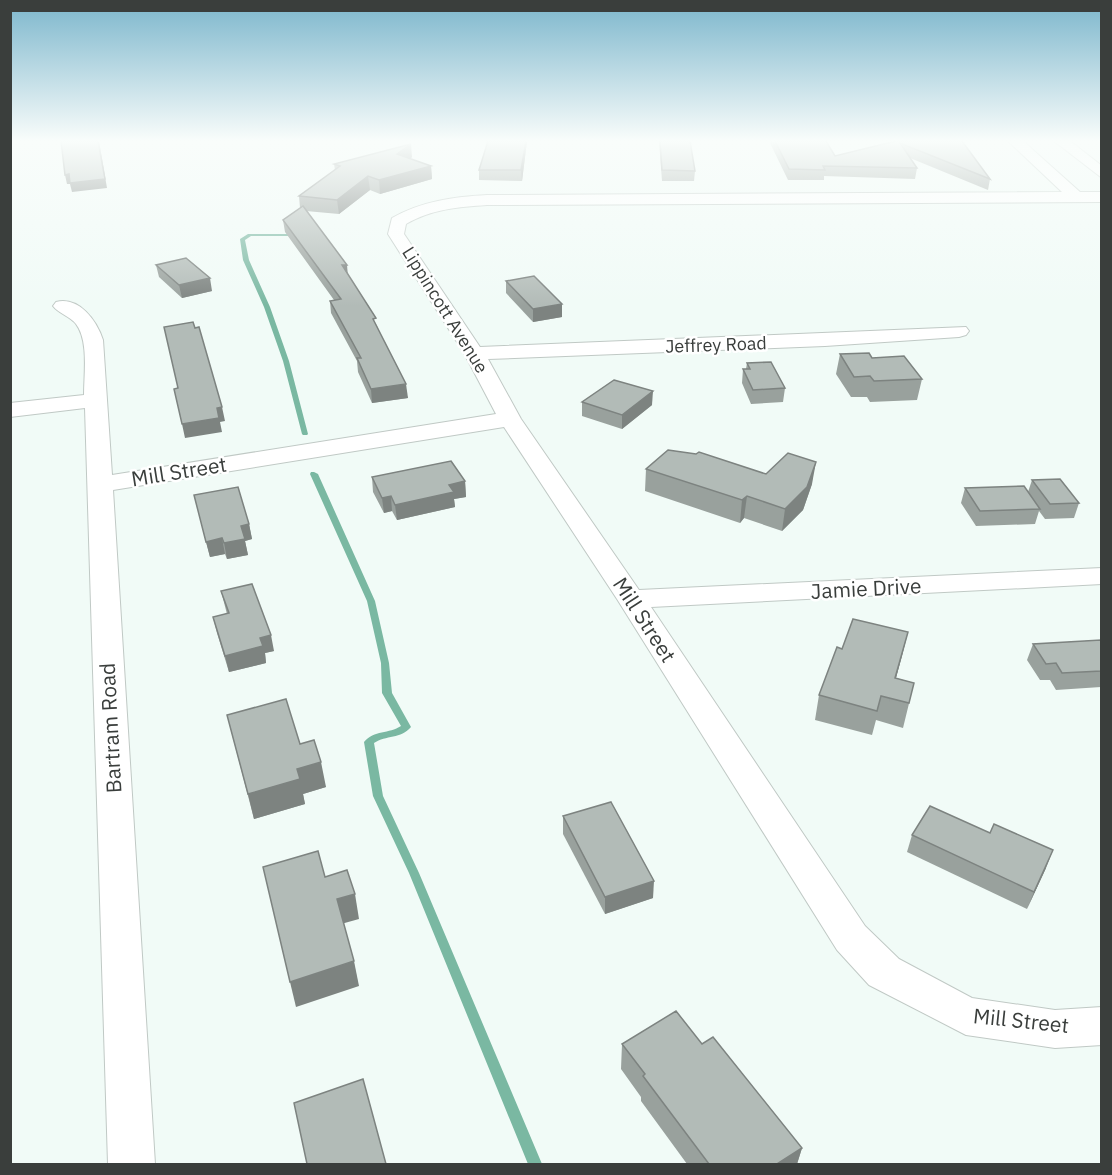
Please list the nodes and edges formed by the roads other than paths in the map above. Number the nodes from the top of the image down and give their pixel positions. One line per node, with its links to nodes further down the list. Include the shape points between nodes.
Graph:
1 (1101, 196): 2 (street, Lippincott Avenue)
2 (1076, 197): 5 (street, Lippincott Avenue, via 486,200 447,202 416,210 398,222 396,234)
3 (63, 306): 6 (street, Bartram Road, via 80,315 90,330)
4 (959, 331): 5 (street, Jeffrey Road)
5 (474, 353): 8 (street, Lippincott Avenue)
6 (95, 400): 7 (street); 9 (street, Bartram Road)
7 (10, 410)
8 (510, 419): 9 (street, Mill Street); 11 (street, Mill Street)
9 (99, 485): 13 (street, Bartram Road)
10 (1101, 576): 11 (street, Jamie Drive)
11 (631, 599): 12 (street, Mill Street, via 851,938 884,972 966,1016 1056,1029)
12 (1101, 1026)
13 (131, 1164)

